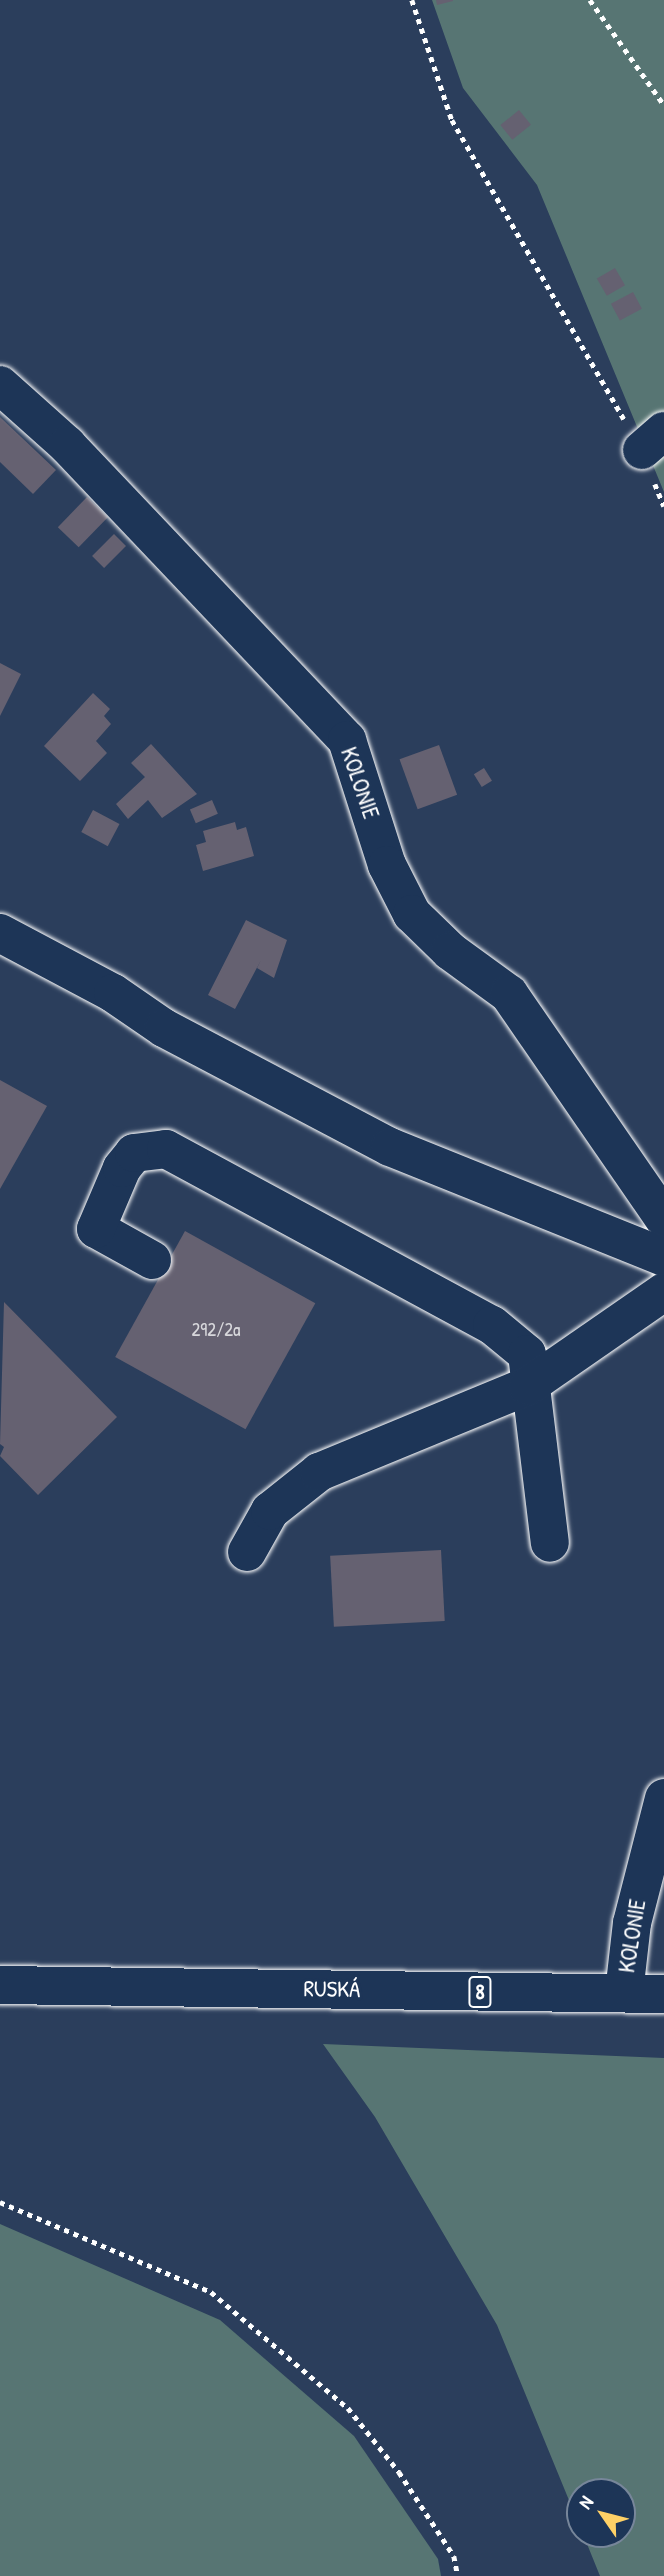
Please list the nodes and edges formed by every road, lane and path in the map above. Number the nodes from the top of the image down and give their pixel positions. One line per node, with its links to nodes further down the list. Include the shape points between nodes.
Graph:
1 (412, 0): 5 (path, via 452,120)
2 (590, 0): 3 (path)
3 (664, 105)
4 (0, 385): 8 (street, KOLONIE, via 67,445 347,740 387,865 412,914 450,951 509,994)
5 (653, 441): 6 (path)
6 (664, 506)
7 (0, 933): 9 (street, via 113,993 164,1028 390,1147)
8 (664, 1219)
9 (664, 1257)
10 (152, 1260): 12 (street, via 96,1229 122,1168 134,1153 166,1149 492,1325 527,1354)
11 (664, 1292): 12 (street)
12 (528, 1386): 13 (street); 14 (street, via 319,1472 270,1511)
13 (550, 1543)
14 (247, 1552)
15 (664, 1798): 17 (street, KOLONIE, via 632,1923)
16 (0, 1985): 17 (street, RUSKÁ / 8)
17 (624, 1993): 18 (street, RUSKÁ / 8)
18 (664, 1994)
19 (0, 2202): 20 (path, via 211,2292 348,2408 399,2472 454,2556)
20 (458, 2576)

